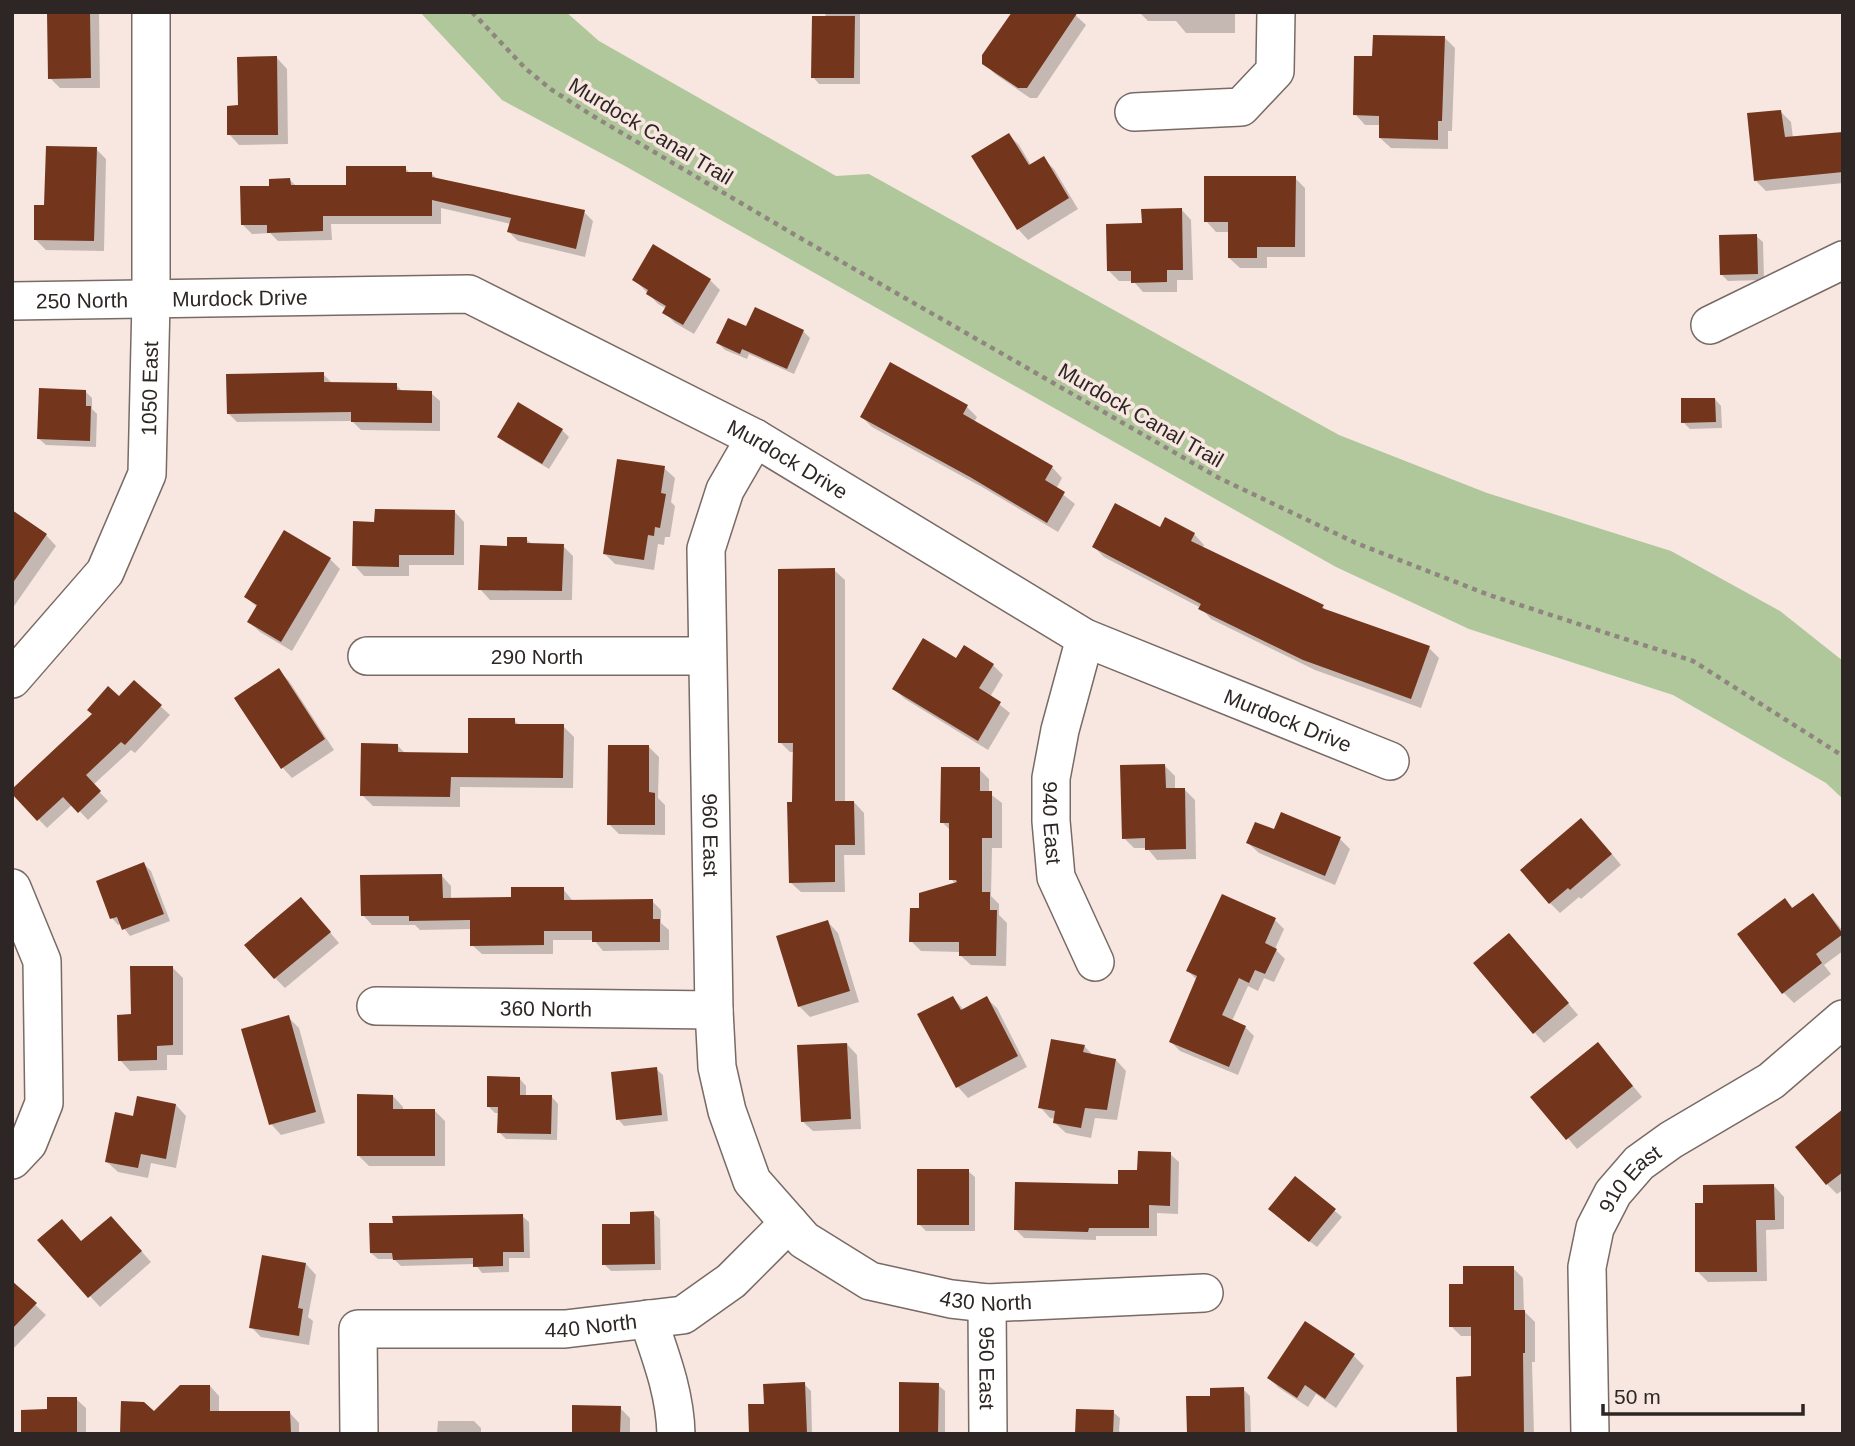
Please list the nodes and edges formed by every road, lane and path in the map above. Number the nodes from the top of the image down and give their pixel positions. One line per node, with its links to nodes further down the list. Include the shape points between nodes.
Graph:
1 (151, 12): 7 (street, 1050 East)
2 (472, 12): 14 (path, Murdock Canal Trail, via 526,69 593,116 1219,478 1356,543 1463,585 1693,661)
3 (1276, 12): 4 (street, via 1275,71 1241,107)
4 (1134, 113)
5 (1843, 260): 8 (street)
6 (12, 301): 7 (street, 250 North)
7 (151, 301): 9 (street, Murdock Drive, via 469,293); 13 (street, 1050 East, via 147,474 105,572)
8 (1710, 325)
9 (755, 438): 10 (street, Murdock Drive); 12 (street, 960 East, via 726,490 706,549)
10 (1085, 638): 15 (street, Murdock Drive); 17 (street, 940 East, via 1051,778 1051,821 1056,877)
11 (367, 656): 12 (street, 290 North)
12 (707, 656): 19 (street, 960 East)
13 (12, 679)
14 (1843, 756)
15 (1390, 761)
16 (12, 888): 21 (street, via 42,961 44,1103 28,1143)
17 (1095, 962)
18 (376, 1006): 19 (street, 360 North)
19 (714, 1010): 22 (street, 960 East, via 717,1068 726,1111 752,1181)
20 (1843, 1019): 29 (street, 910 East, via 1771,1081 1639,1164 1613,1193 1595,1227 1587,1267)
21 (12, 1160)
22 (789, 1223): 24 (street, 430 North, via 804,1240 870,1281); 25 (street, 440 North, via 731,1281 683,1315)
23 (1205, 1293): 24 (street, 430 North)
24 (987, 1303): 28 (street, 950 East)
25 (648, 1319): 26 (street, 440 North, via 565,1329 358,1329); 27 (street, via 668,1374)
26 (359, 1434)
27 (676, 1434)
28 (988, 1434)
29 (1590, 1434)

